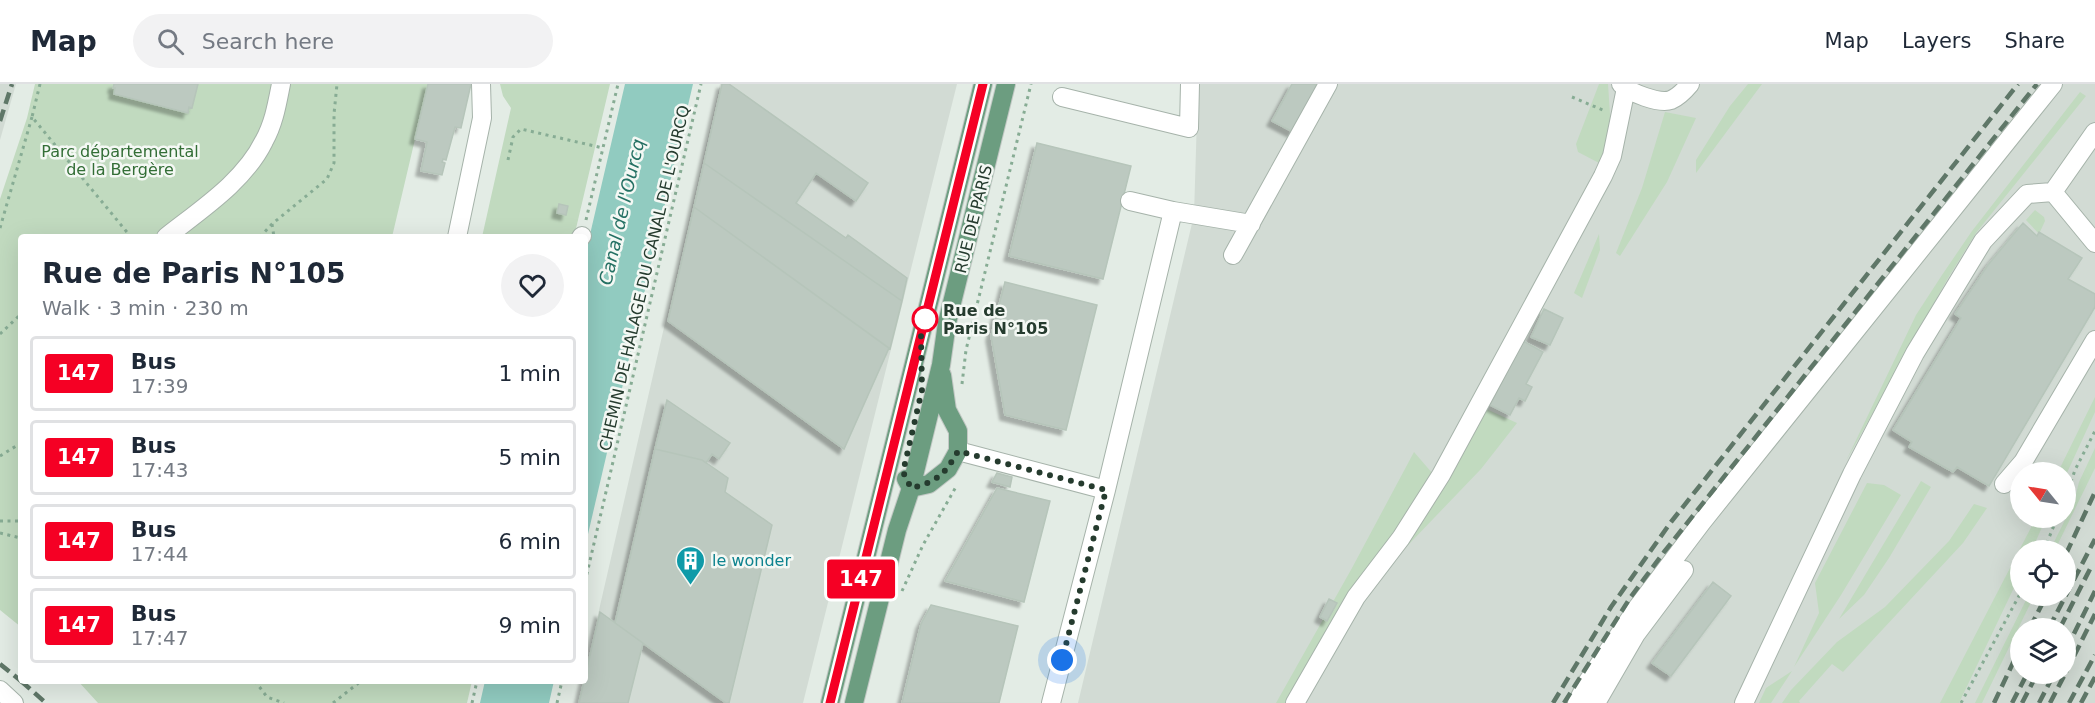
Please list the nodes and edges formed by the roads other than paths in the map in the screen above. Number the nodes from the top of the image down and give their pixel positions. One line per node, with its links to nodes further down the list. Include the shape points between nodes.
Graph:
1 (281, 84): 16 (street, via 276,114 264,142 242,173)
2 (481, 84): 17 (street, via 482,118)
3 (983, 84): 20 (main road, RUE DE PARIS)
4 (1006, 84): 22 (main road, RUE DE PARIS, via 947,324)
5 (1190, 84): 10 (street, via 1189,128)
6 (1328, 84): 15 (street)
7 (1690, 84): 9 (street, via 1668,100 1638,94)
8 (2053, 84): 34 (street, via 1702,522 1637,608)
9 (1623, 86): 33 (street, via 1612,156 1603,176 1441,475 1401,538 1356,597)
10 (1062, 97)
11 (2095, 132): 12 (street)
12 (2053, 192): 18 (street); 36 (street, via 2027,194 1983,242 1932,323 1857,465)
13 (1130, 201): 14 (street)
14 (1173, 211): 15 (street); 26 (street)
15 (1251, 224): 19 (street)
16 (170, 234)
17 (458, 234)
18 (2095, 243)
19 (1233, 255)
20 (921, 335): 25 (main road, via 922,390 903,472); 30 (main road, RUE DE PARIS)
21 (2093, 347): 24 (street, via 2023,462)
22 (941, 365): 23 (main road, via 947,411 958,432); 25 (main road, RUE DE PARIS)
23 (958, 451): 25 (main road, via 948,469 929,484); 26 (street)
24 (2004, 484)
25 (911, 488): 31 (main road, RUE DE PARIS)
26 (1106, 490): 32 (street)
27 (1684, 570): 35 (street, via 1636,634)
28 (0, 690): 29 (street)
29 (14, 703)
30 (830, 703)
31 (854, 703)
32 (1051, 703)
33 (1295, 703)
34 (1577, 703)
35 (1596, 703)
36 (1744, 703)

